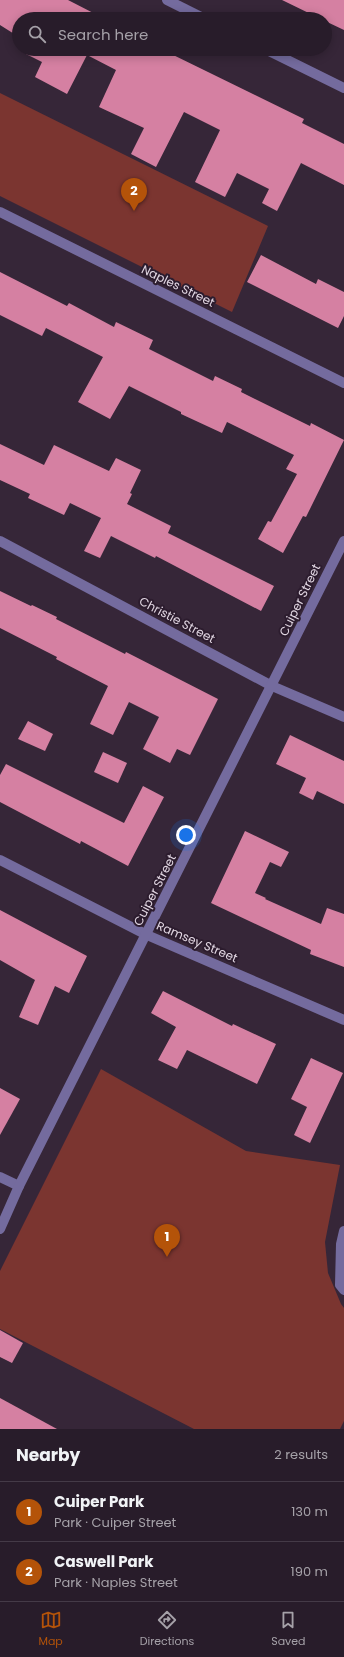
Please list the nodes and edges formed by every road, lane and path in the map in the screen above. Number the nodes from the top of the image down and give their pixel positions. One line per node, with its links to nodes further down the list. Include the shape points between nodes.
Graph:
1 (167, 0): 2 (street)
2 (191, 12)
3 (279, 56): 4 (street)
4 (344, 88)
5 (0, 212): 6 (street, Naples Street)
6 (344, 383)
7 (0, 541): 9 (street, Christie Street)
8 (344, 541): 9 (street, Cuiper Street)
9 (272, 686): 10 (street, Christie Street); 12 (street, Cuiper Street)
10 (344, 717)
11 (0, 860): 12 (street, Ramsey Street)
12 (147, 934): 13 (street, Ramsey Street); 15 (street, Cuiper Street)
13 (344, 1020)
14 (0, 1177): 15 (street)
15 (19, 1186): 16 (street, Cuiper Street)
16 (0, 1229)
17 (344, 1231): 18 (street, via 341,1244 340,1285)
18 (344, 1290)

